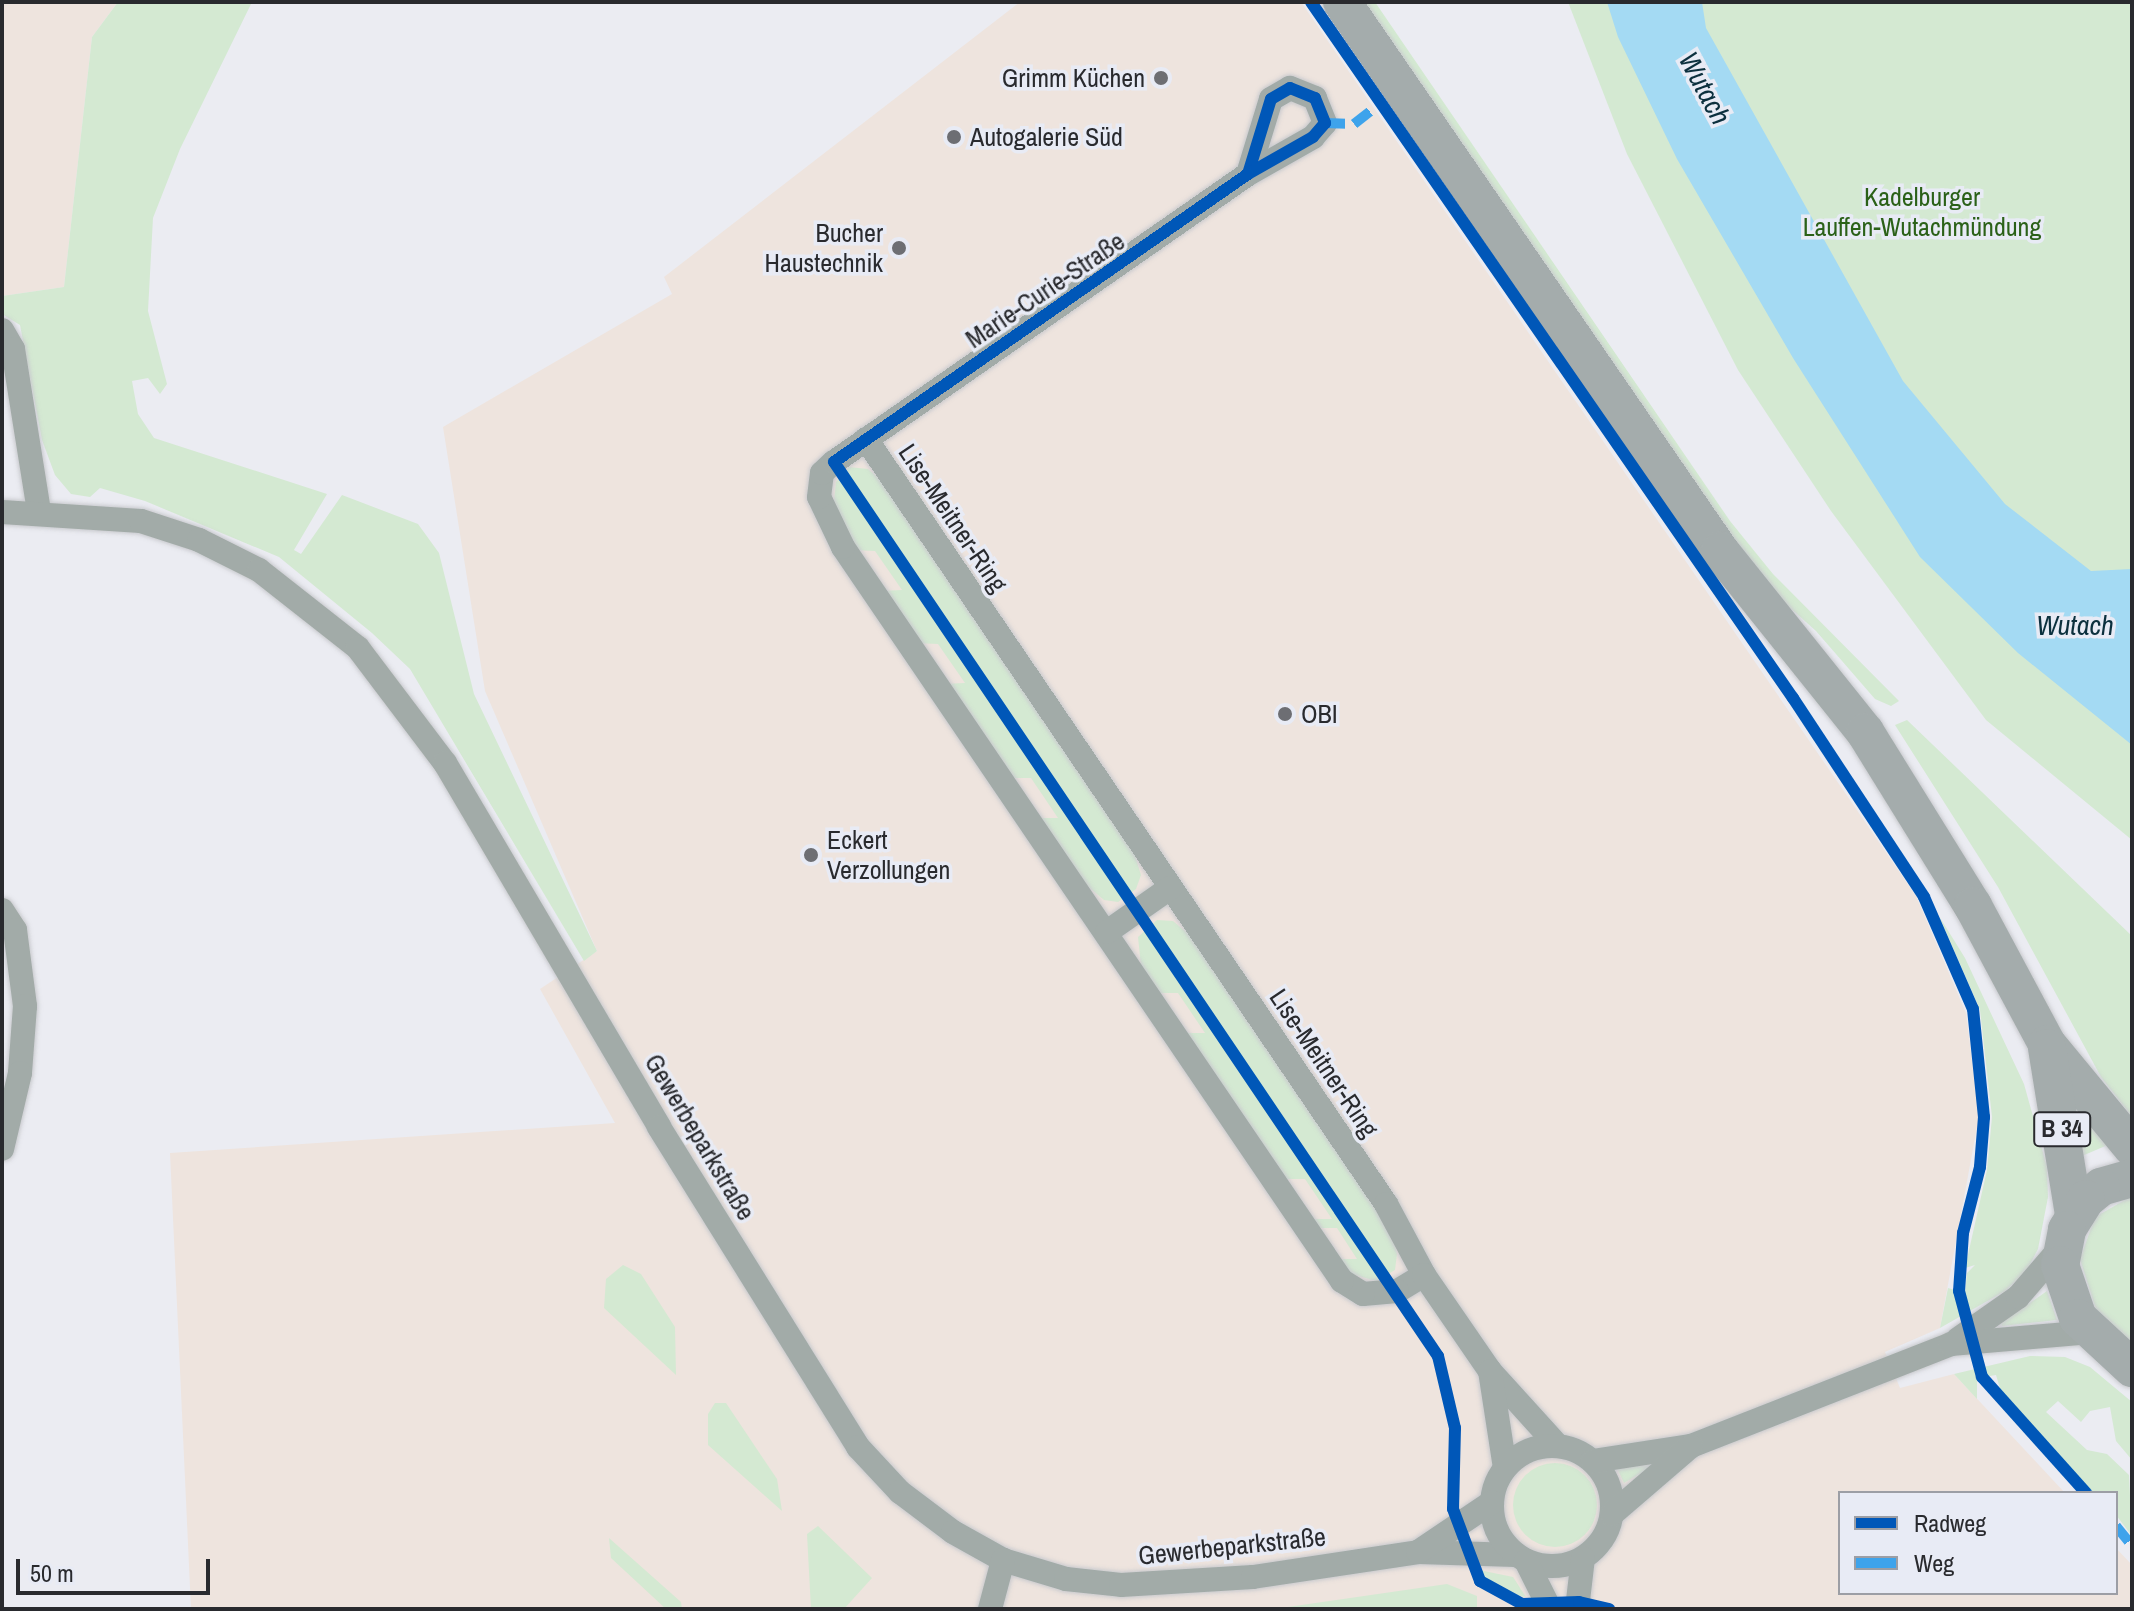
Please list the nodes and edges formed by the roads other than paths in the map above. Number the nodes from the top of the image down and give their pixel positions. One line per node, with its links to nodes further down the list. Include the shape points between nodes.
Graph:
1 (1342, 2): 10 (main road, B 34, via 1711,539 1865,732 1973,906)
2 (1248, 174): 4 (street, Marie-Curie-Straße)
3 (2, 330): 5 (street, via 13,349)
4 (866, 439): 7 (street, Lise-Meitner-Ring); 9 (street, Lise-Meitner-Ring, via 822,473 819,497 843,547)
5 (39, 511): 6 (street, Gewerbeparkstraße); 29 (street, Gewerbeparkstraße, via 141,521 199,540 259,570 358,648 445,763 688,1175 858,1447 911,1500)
6 (2, 512)
7 (1170, 888): 9 (street); 15 (street, Lise-Meitner-Ring, via 1386,1204)
8 (2, 910): 12 (street, via 15,930 25,1006 20,1073)
9 (1107, 932): 15 (street, Lise-Meitner-Ring, via 1342,1281 1363,1294 1397,1291)
10 (2047, 1044): 11 (main road, B 34); 14 (main road, B 34)
11 (2132, 1147)
12 (2, 1149)
13 (2132, 1178): 14 (main road, via 2101,1187)
14 (2068, 1230): 16 (main road, B 34, via 2063,1282); 17 (street, via 2018,1297)
15 (1424, 1275): 19 (street, Lise-Meitner-Ring)
16 (2090, 1332): 17 (street); 18 (main road, B 34)
17 (1951, 1344): 21 (street)
18 (2128, 1361)
19 (1490, 1371): 20 (street, Lise-Meitner-Ring); 23 (street, Lise-Meitner-Ring)
20 (1557, 1445): 22 (street); 23 (street, via 1537,1447)
21 (1691, 1446): 22 (street); 25 (street)
22 (1593, 1461): 25 (street, via 1609,1485)
23 (1505, 1468): 24 (street)
24 (1492, 1502): 26 (street, Gewerbeparkstraße); 27 (street, via 1498,1531)
25 (1612, 1514): 28 (street, via 1597,1547)
26 (1418, 1552): 27 (street, Gewerbeparkstraße); 29 (street, Gewerbeparkstraße, via 1176,1585 1066,1579)
27 (1521, 1558): 28 (street, Gewerbeparkstraße, via 1565,1566); 31 (street)
28 (1583, 1558): 32 (street)
29 (1003, 1560): 30 (street)
30 (990, 1609)
31 (1550, 1609)
32 (1577, 1609)

